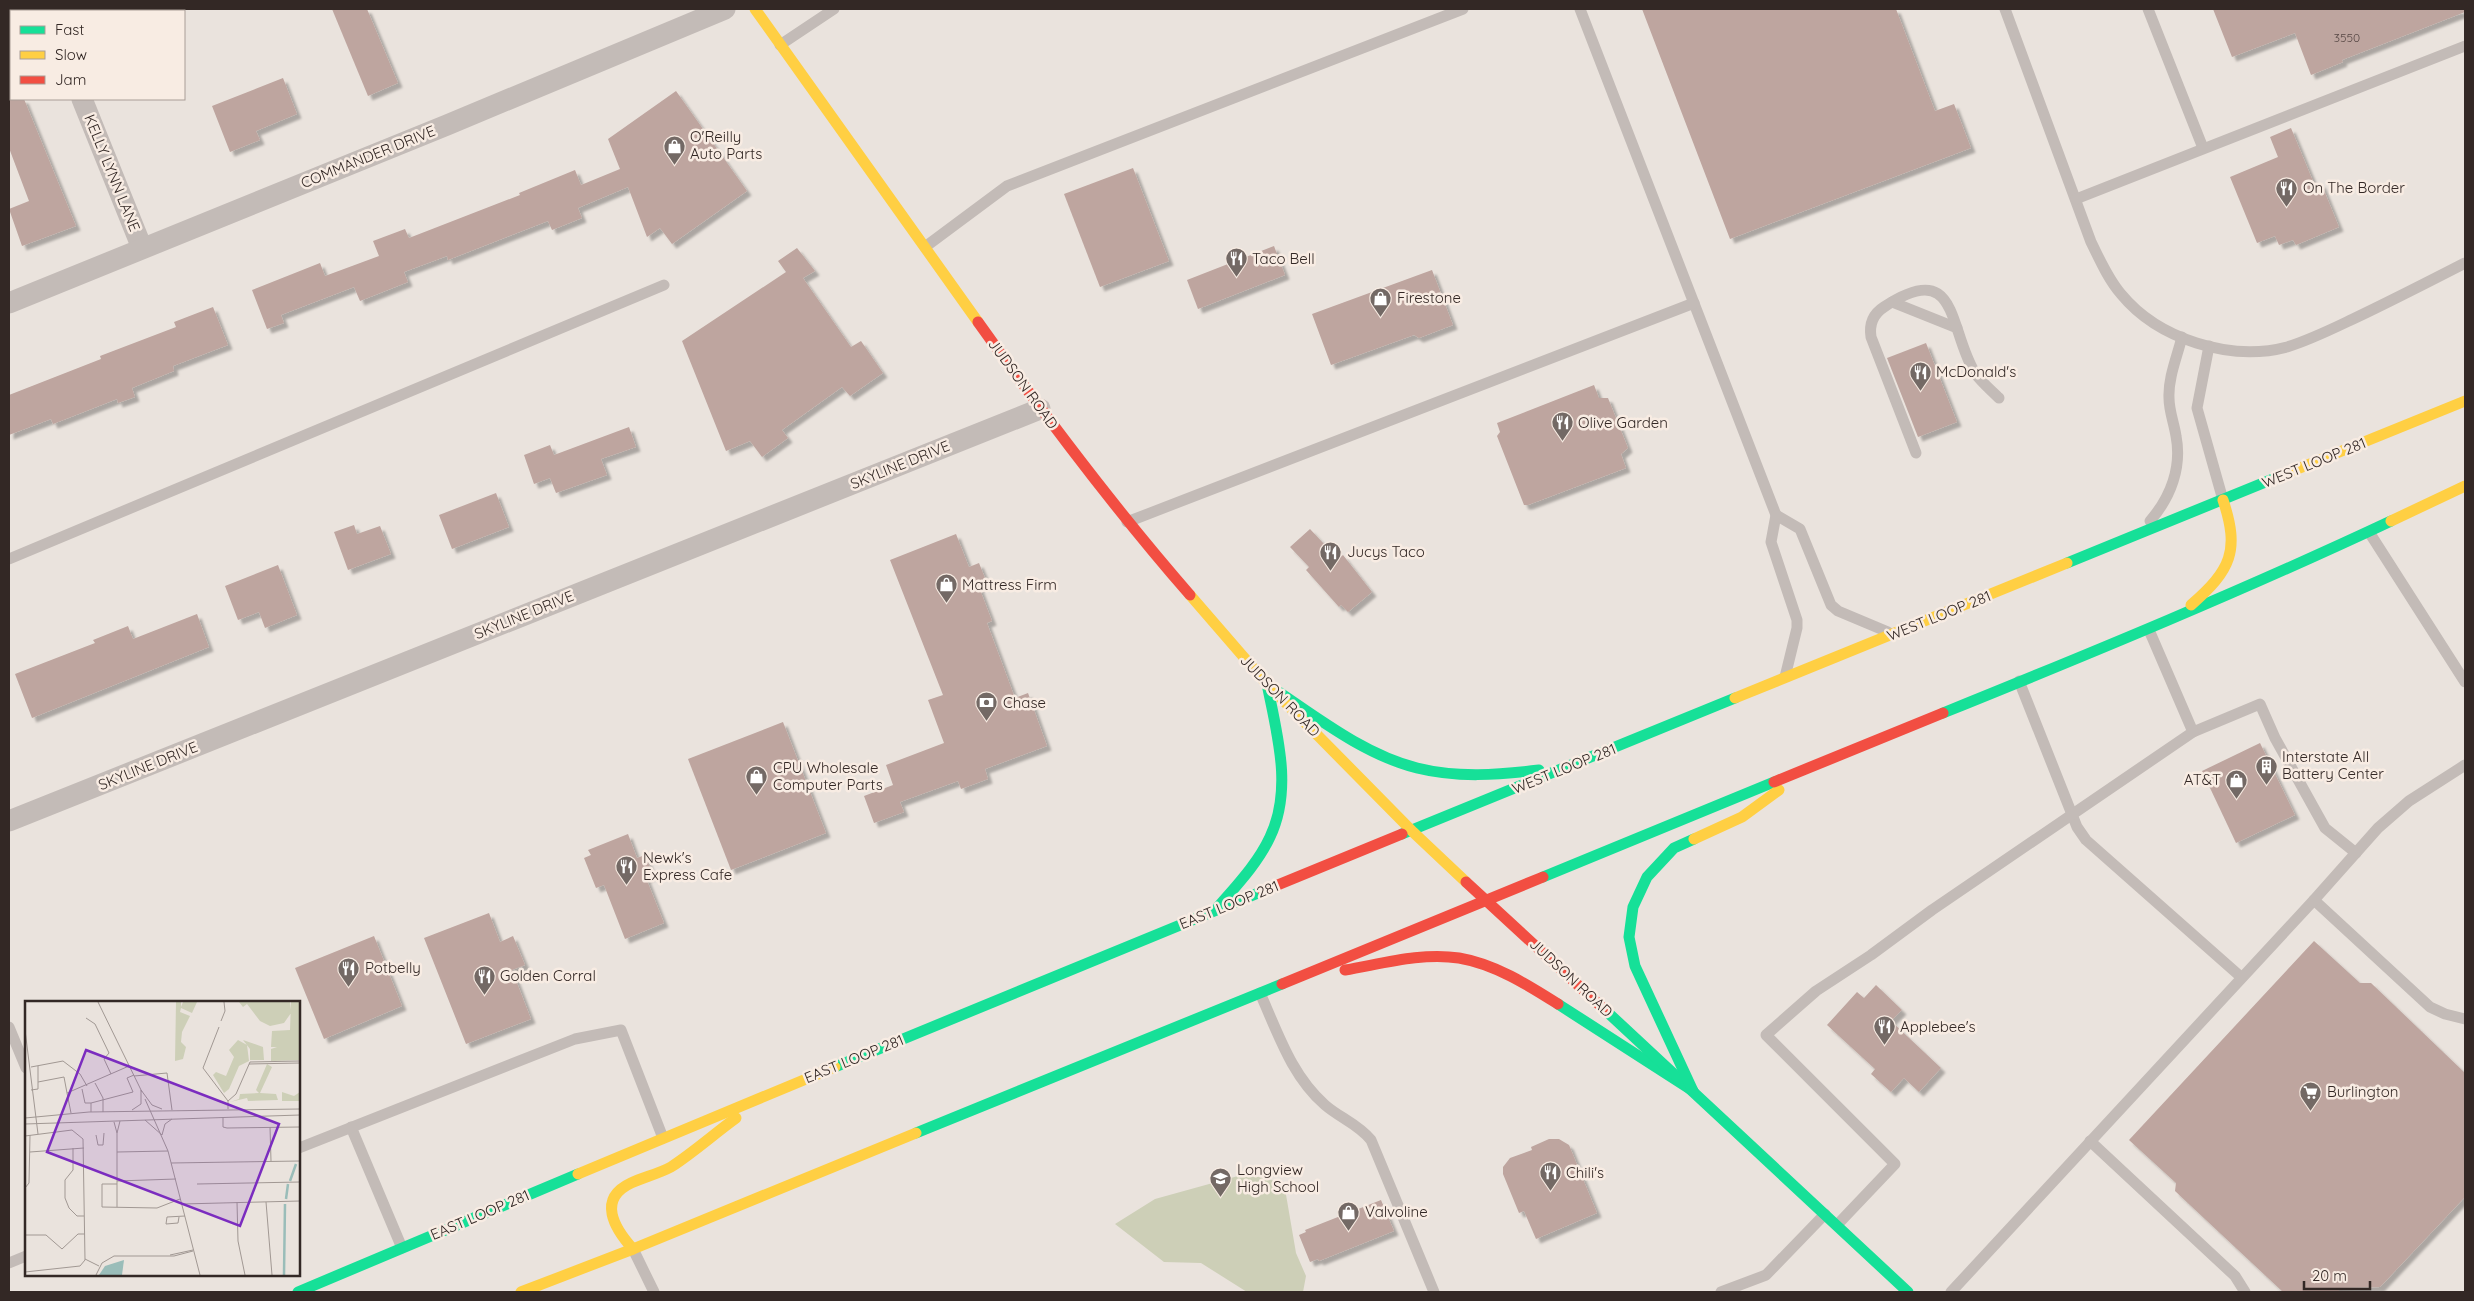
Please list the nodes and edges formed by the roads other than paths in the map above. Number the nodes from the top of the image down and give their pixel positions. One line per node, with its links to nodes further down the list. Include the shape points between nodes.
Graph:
1 (725, 9): 14 (street, COMMANDER DRIVE)
2 (755, 9): 8 (main road, JUDSON ROAD)
3 (834, 9): 8 (lane)
4 (1463, 9): 13 (lane, via 1007,186)
5 (1580, 9): 19 (lane)
6 (2005, 9): 12 (lane)
7 (2148, 9): 11 (lane)
8 (780, 45): 13 (main road, JUDSON ROAD)
9 (2465, 46): 11 (lane)
10 (82, 100): 14 (street, KELLY LYNN LANE)
11 (2203, 148): 12 (lane)
12 (2076, 199): 21 (lane, via 2099,259 2121,295 2146,317)
13 (925, 247): 25 (main road, JUDSON ROAD)
14 (142, 248): 18 (street, COMMANDER DRIVE)
15 (2465, 263): 22 (lane, via 2330,330 2287,347 2246,352)
16 (664, 286): 33 (lane)
17 (1892, 302): 20 (lane); 20 (lane, via 1919,290 1935,292 1944,299); 26 (lane, via 1875,315 1871,322 1871,337)
18 (9, 303)
19 (1694, 303): 29 (lane); 30 (lane)
20 (1957, 328): 23 (lane, via 1975,373)
21 (2182, 338): 22 (lane); 32 (lane, via 2169,389 2177,446 2174,481 2162,506)
22 (2208, 346): 28 (lane, via 2197,408)
23 (1999, 398)
24 (2465, 401): 28 (main road, WEST LOOP 281)
25 (1040, 409): 30 (main road, JUDSON ROAD); 46 (street, SKYLINE DRIVE)
26 (1916, 453)
27 (2465, 486): 31 (main road)
28 (2223, 500): 32 (main road, WEST LOOP 281); 34 (main road, via 2233,540 2228,558 2215,582)
29 (1776, 515): 36 (lane, via 1800,530 1831,605); 37 (lane, via 1770,542 1797,620)
30 (1127, 522): 40 (main road, JUDSON ROAD)
31 (2369, 532): 34 (main road); 39 (lane)
32 (2138, 535): 36 (main road, WEST LOOP 281)
33 (9, 559)
34 (2174, 619): 35 (main road)
35 (2149, 630): 38 (main road); 41 (lane)
36 (1894, 635): 37 (main road, WEST LOOP 281)
37 (1784, 680): 42 (main road, WEST LOOP 281)
38 (2019, 681): 44 (main road); 45 (lane)
39 (2465, 682)
40 (1267, 684): 42 (main road, via 1379,753 1420,768 1491,774); 47 (main road, JUDSON ROAD); 51 (main road, via 1282,764 1278,815 1263,850)
41 (2193, 732): 45 (lane); 48 (lane, via 2260,704 2325,828)
42 (1573, 765): 47 (main road, WEST LOOP 281)
43 (2465, 765): 48 (lane, via 2392,814)
44 (1811, 766): 49 (main road); 58 (main road, via 1742,817 1674,848 1647,877 1636,900 1629,937 1634,966)
45 (2073, 816): 52 (lane, via 2081,834 2092,846); 65 (lane, via 1816,991 1766,1035 1895,1164)
46 (9, 822)
47 (1413, 832): 49 (main road, JUDSON ROAD); 51 (main road, EAST LOOP 281)
48 (2356, 853): 50 (lane)
49 (1487, 900): 53 (main road); 58 (main road, JUDSON ROAD)
50 (2314, 900): 52 (lane); 55 (lane, via 2430,1007)
51 (1215, 910): 59 (main road, EAST LOOP 281)
52 (2241, 977): 62 (lane)
53 (1290, 981): 54 (main road); 58 (main road, via 1413,958 1471,960 1501,970 1530,986)
54 (1260, 993): 67 (main road); 73 (lane, via 1289,1060 1301,1079 1325,1105 1363,1130 1371,1140)
55 (2465, 1019)
56 (9, 1027): 57 (lane)
57 (25, 1066)
58 (1693, 1091): 64 (main road, JUDSON ROAD)
59 (767, 1095): 61 (main road, EAST LOOP 281); 67 (main road, via 670,1168 632,1183 619,1192 611,1205 611,1215 618,1232)
60 (351, 1127): 61 (lane, via 575,1039 621,1030); 63 (lane); 66 (lane)
61 (662, 1138): 66 (main road, EAST LOOP 281)
62 (2090, 1141): 76 (lane); 77 (lane, via 2235,1276)
63 (300, 1148)
64 (1825, 1214): 65 (main road, JUDSON ROAD); 74 (lane, via 1766,1274)
65 (1837, 1225): 75 (main road, JUDSON ROAD)
66 (402, 1248): 70 (main road, EAST LOOP 281)
67 (633, 1249): 71 (main road); 72 (lane)
68 (25, 1256): 69 (lane)
69 (9, 1263)
70 (298, 1292)
71 (521, 1292)
72 (654, 1292)
73 (1434, 1292)
74 (1721, 1292)
75 (1908, 1292)
76 (1952, 1292)
77 (2245, 1292)

